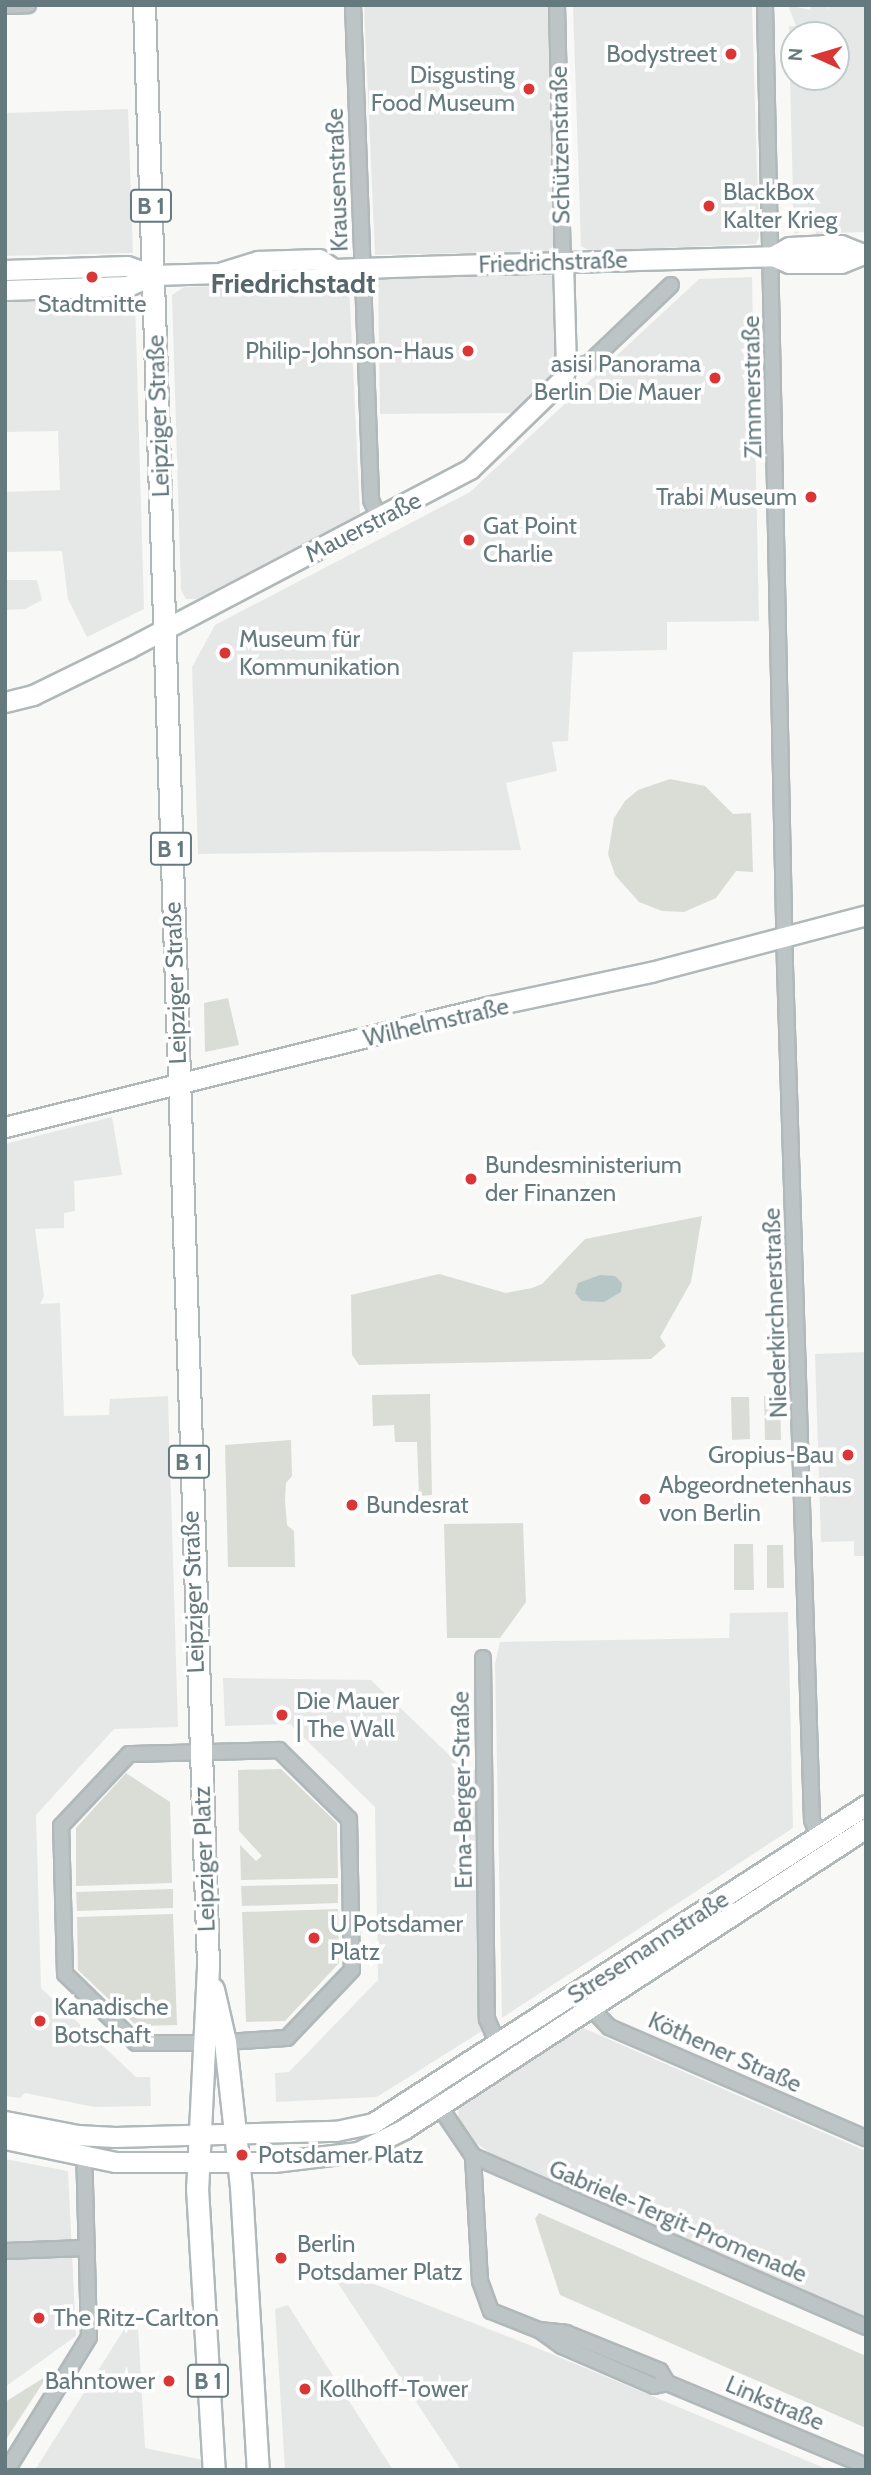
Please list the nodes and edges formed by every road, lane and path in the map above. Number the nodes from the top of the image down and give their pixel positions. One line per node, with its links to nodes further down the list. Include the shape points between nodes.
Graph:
1 (28, 5): 6 (street)
2 (144, 5): 12 (main road, Leipziger Straße / B 1)
3 (353, 5): 10 (street, Krausenstraße)
4 (557, 5): 9 (street, Schützenstraße)
5 (765, 5): 8 (street, Zimmerstraße)
6 (5, 6)
7 (863, 253): 8 (main road, Friedrichstraße, via 841,262 789,263)
8 (773, 256): 9 (main road, Friedrichstraße); 20 (street, Zimmerstraße)
9 (563, 262): 10 (main road, Friedrichstraße); 15 (main road, Schützenstraße)
10 (363, 268): 12 (main road, Friedrichstraße, via 334,269 317,278); 16 (street, Krausenstraße, via 372,500)
11 (5, 270): 12 (main road, Friedrichstraße, via 127,266)
12 (153, 275): 14 (main road, Friedrichstraße, via 128,285); 17 (main road, Leipziger Straße / B 1)
13 (671, 285): 15 (street, via 589,363)
14 (5, 289)
15 (566, 368): 16 (main road, Mauerstraße, via 555,390 470,469)
16 (379, 518): 17 (main road, Mauerstraße)
17 (164, 630): 18 (main road, Mauerstraße, via 33,695); 21 (main road, Leipziger Straße / B 1)
18 (5, 702)
19 (866, 915): 20 (main road, Wilhelmstraße)
20 (785, 935): 21 (main road, Wilhelmstraße, via 651,972 486,1007); 27 (street, Niederkirchnerstraße, via 812,1820)
21 (178, 1084): 22 (main road, Wilhelmstraße); 24 (main road, Leipziger Straße / B 1)
22 (5, 1127)
23 (483, 1658): 32 (street, Erna-Berger-Straße, via 486,2019)
24 (198, 1751): 28 (main road, Leipziger Platz / B 1); 30 (street, Leipziger Platz, via 281,1751 347,1814 351,1824 352,1970 287,2038); 31 (street, Leipziger Platz, via 126,1755 64,1821 61,1832 66,1976 136,2043)
25 (866, 1805): 27 (main road, Stresemannstraße)
26 (866, 1828): 27 (main road, Stresemannstraße)
27 (822, 1845): 29 (main road, Stresemannstraße)
28 (208, 1967): 30 (main road, Leipziger Platz / B 1); 31 (main road, Leipziger Platz / B 1)
29 (583, 2001): 32 (main road, Stresemannstraße); 33 (main road, Stresemannstraße); 37 (street, Köthener Straße, via 609,2027)
30 (225, 2042): 35 (main road, Leipziger Platz / B 1)
31 (202, 2043): 36 (main road, Leipziger Platz / B 1)
32 (498, 2045): 33 (main road, Stresemannstraße)
33 (434, 2098): 35 (main road, via 356,2128); 40 (street); 42 (main road, via 391,2137 348,2155)
34 (5, 2120): 39 (main road)
35 (233, 2133): 36 (main road); 42 (main road, B 1)
36 (201, 2134): 39 (main road); 41 (main road, B 1)
37 (866, 2138)
38 (5, 2139): 39 (main road)
39 (84, 2145): 41 (main road, via 115,2162); 43 (street)
40 (473, 2155): 45 (street, Gabriele-Tergit-Promenade); 46 (street, Linkstraße, via 483,2299 500,2316 540,2330 566,2333 660,2371 667,2383)
41 (199, 2161): 42 (main road); 48 (main road, B 1)
42 (238, 2161): 49 (main road, B 1)
43 (84, 2248): 44 (street); 47 (street, via 89,2332 84,2350)
44 (5, 2251)
45 (866, 2327)
46 (866, 2466)
47 (7, 2470)
48 (214, 2470)
49 (258, 2470)

